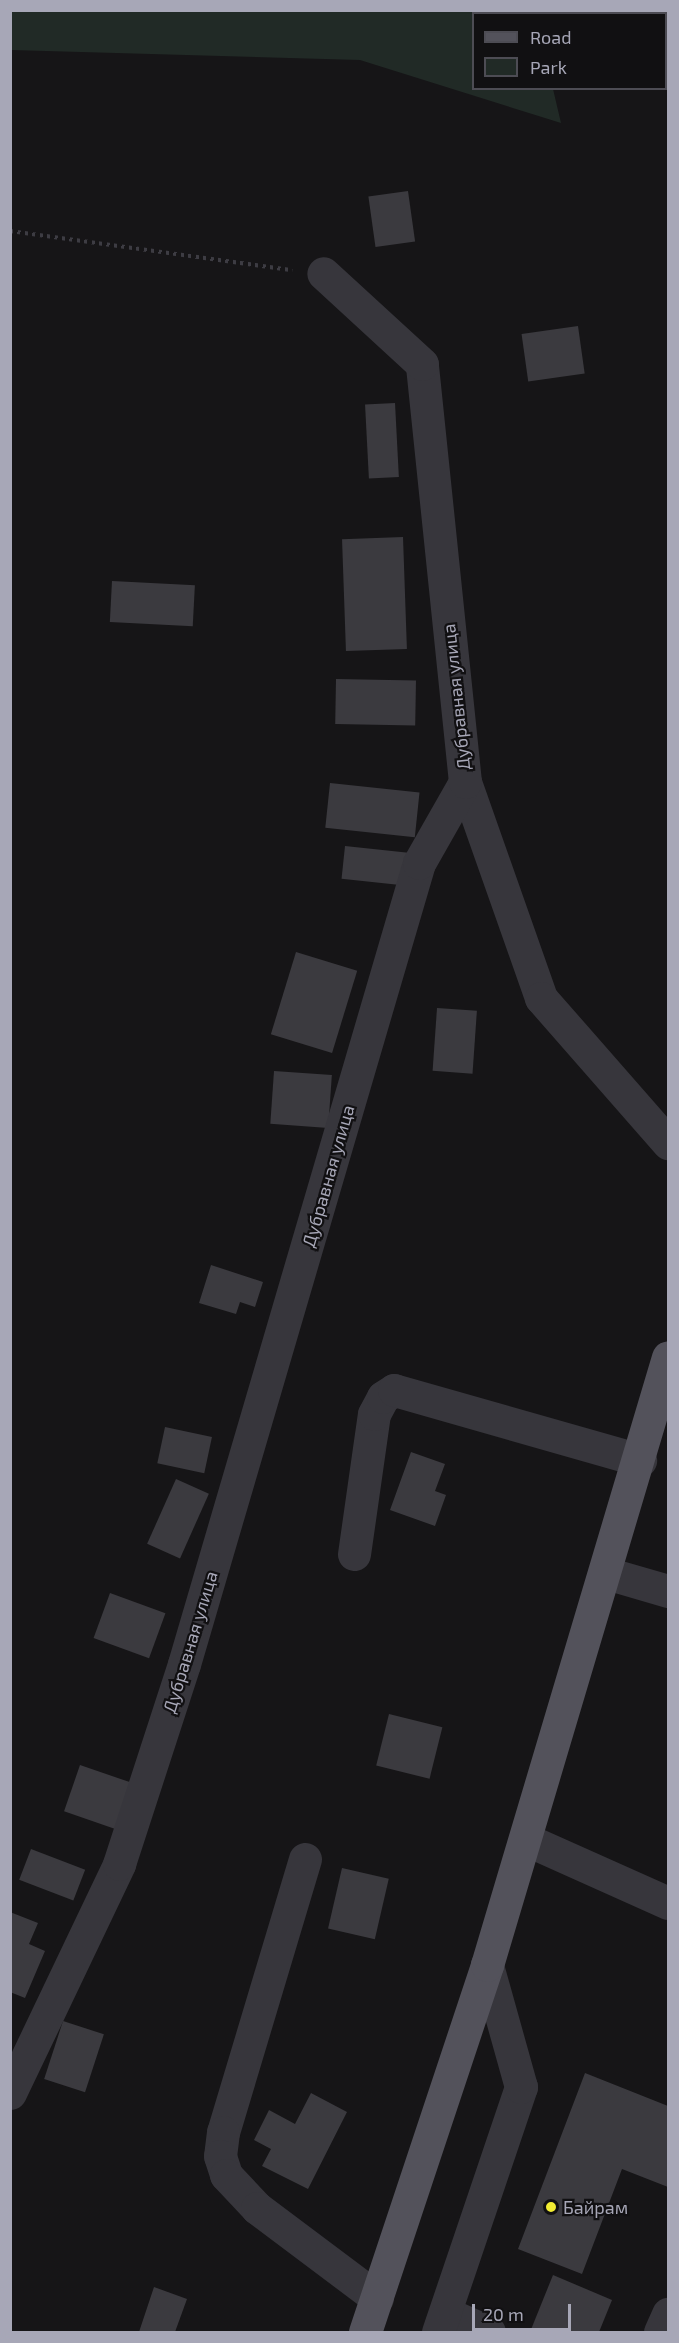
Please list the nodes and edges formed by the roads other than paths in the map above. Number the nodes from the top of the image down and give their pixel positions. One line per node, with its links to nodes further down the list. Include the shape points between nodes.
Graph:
1 (323, 273): 2 (street, Дубравная улица, via 422,364)
2 (465, 782): 3 (street, via 541,998); 13 (street, Дубравная улица, via 419,863 184,1664 119,1864)
3 (669, 1143)
4 (669, 1357): 5 (main road)
5 (640, 1460): 6 (street, via 394,1390 383,1397 374,1414); 7 (main road)
6 (354, 1554)
7 (606, 1573): 8 (street); 9 (main road)
8 (669, 1590)
9 (525, 1839): 11 (street); 12 (main road)
10 (306, 1859): 14 (street, via 223,2132 220,2156 226,2175 257,2208)
11 (669, 1903)
12 (487, 1965): 14 (main road); 16 (street, via 521,2087)
13 (10, 2093)
14 (377, 2298): 17 (main road)
15 (669, 2314): 19 (street)
16 (441, 2323): 18 (street)
17 (365, 2332)
18 (489, 2332)
19 (660, 2332)

